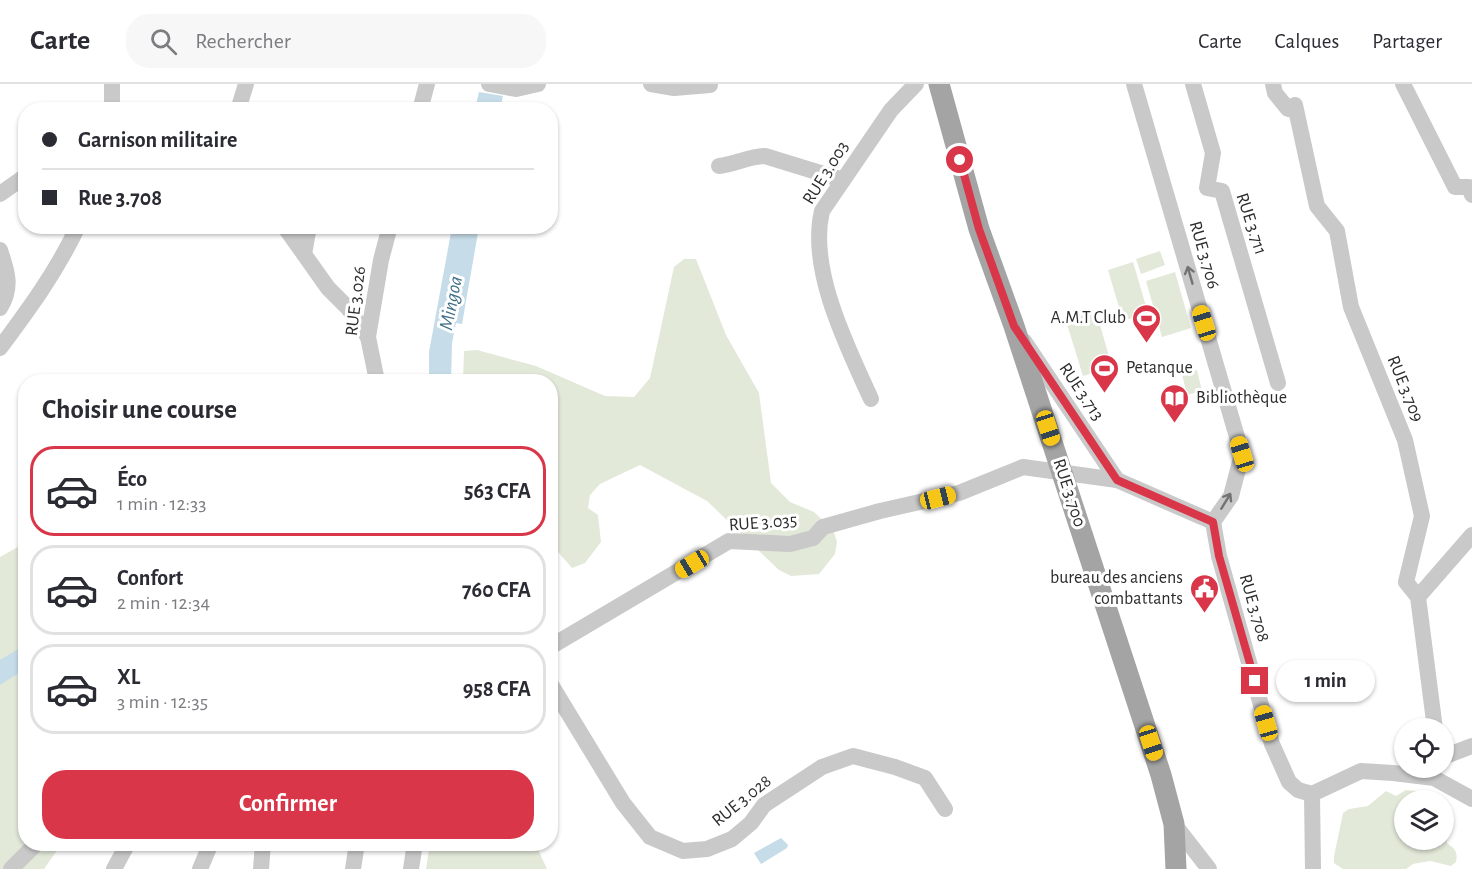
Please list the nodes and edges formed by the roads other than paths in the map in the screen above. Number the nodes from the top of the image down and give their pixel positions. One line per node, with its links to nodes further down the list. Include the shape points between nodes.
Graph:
1 (112, 84): 14 (street)
2 (246, 84): 15 (street)
3 (427, 84): 16 (street)
4 (489, 84): 5 (street, via 516,89)
5 (538, 84)
6 (651, 84): 13 (street, via 674,88)
7 (916, 84): 18 (street, RUE 3.003, via 891,110)
8 (939, 84): 29 (main road, RUE 3.700, via 979,229)
9 (1134, 84): 37 (street, RUE 3.706, one-way to 9, via 1231,496 1242,454)
10 (1193, 84): 33 (street, RUE 3.711, via 1213,153 1207,188 1222,191)
11 (1273, 84): 39 (street, RUE 3.709, via 1288,109 1294,105 1317,206 1337,231 1351,307 1405,440 1422,516 1406,582)
12 (1403, 84): 21 (street, via 1455,187 1469,187)
13 (710, 86)
14 (112, 102)
15 (240, 102)
16 (422, 102)
17 (720, 166): 18 (street, via 765,156)
18 (843, 180): 34 (street, RUE 3.003, via 822,211 819,254 824,281)
19 (18, 181): 20 (street)
20 (0, 194)
21 (1472, 195)
22 (74, 234): 31 (street, via 34,302)
23 (290, 234): 27 (street)
24 (308, 234): 27 (street)
25 (388, 234): 30 (street, RUE 3.026)
26 (0, 250): 28 (street, via 9,275)
27 (304, 254): 30 (street)
28 (0, 308)
29 (1014, 326): 35 (main road, RUE 3.700); 36 (street, RUE 3.713)
30 (368, 337): 32 (street, RUE 3.026)
31 (0, 348)
32 (376, 374)
33 (1278, 383)
34 (871, 399)
35 (1062, 471): 36 (street); 40 (street, RUE 3.035, via 1023,466 959,493 823,527 813,538 790,544 729,541); 50 (main road, RUE 3.700, via 1155,753)
36 (1117, 480): 37 (street)
37 (1213, 522): 47 (street, RUE 3.708, via 1272,744 1289,782)
38 (1472, 535): 39 (street)
39 (1418, 597): 42 (street, RUE 3.709)
40 (558, 642)
41 (558, 696): 49 (street, RUE 3.028, via 623,803 650,837 683,851 706,849 732,839 764,805 822,767 853,756 925,778)
42 (1434, 718)
43 (1472, 746): 44 (street)
44 (1454, 753)
45 (1394, 772): 47 (street, via 1361,771)
46 (1442, 778): 48 (street)
47 (1312, 794): 65 (street)
48 (1472, 799)
49 (945, 809)
50 (1174, 824): 63 (main road, RUE 3.700); 64 (street)
51 (29, 851): 57 (street)
52 (124, 851): 58 (street)
53 (208, 851): 59 (street)
54 (262, 851): 60 (street)
55 (356, 851): 61 (street)
56 (414, 851): 62 (street)
57 (11, 869)
58 (114, 869)
59 (200, 869)
60 (261, 869)
61 (353, 869)
62 (411, 869)
63 (1176, 869)
64 (1209, 869)
65 (1313, 869)

